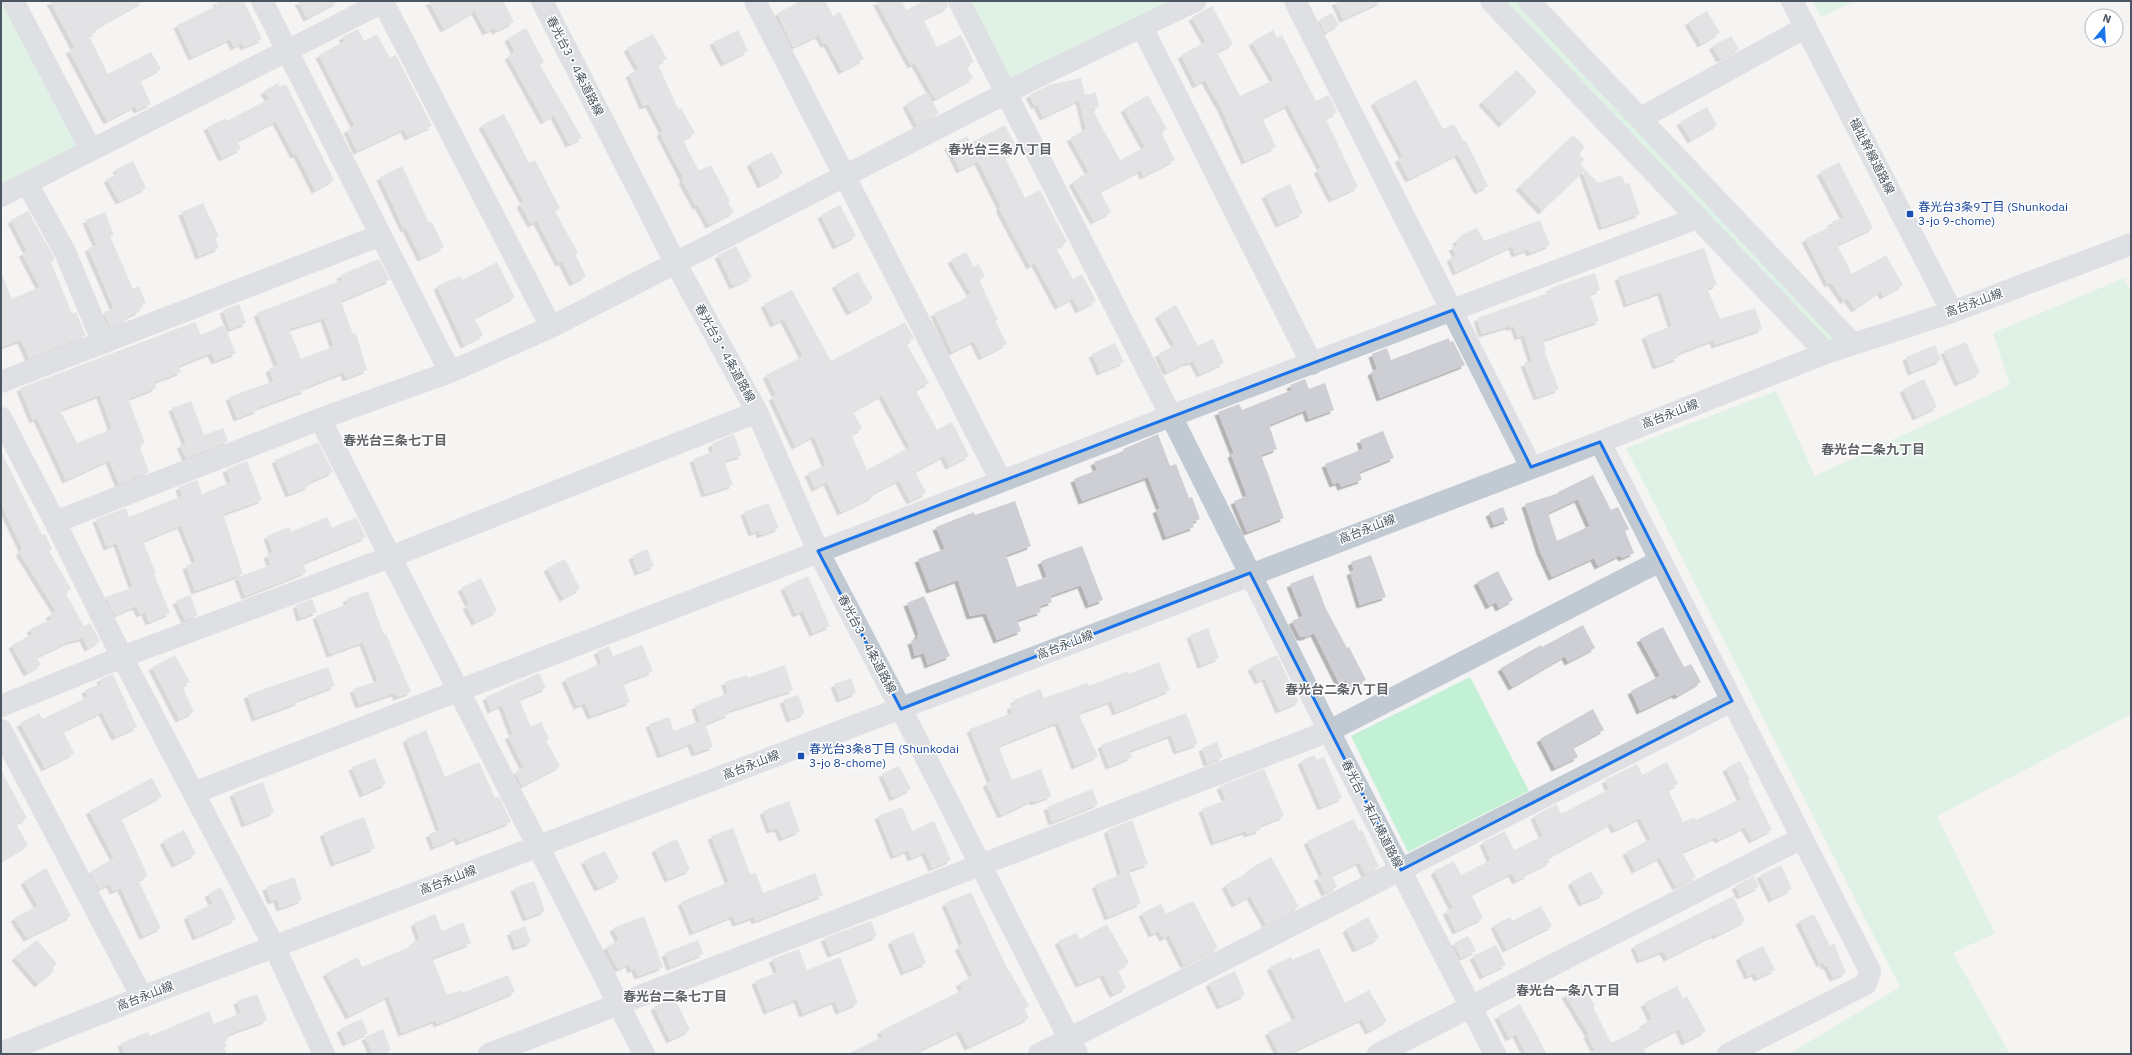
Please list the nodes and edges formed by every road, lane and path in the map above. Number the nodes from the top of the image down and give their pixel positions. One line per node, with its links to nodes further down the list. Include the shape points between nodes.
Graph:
1 (13, 1): 17 (street)
2 (262, 1): 14 (street)
3 (384, 1): 14 (street); 27 (street)
4 (542, 1): 24 (street, 春光台3・4条道路線)
5 (756, 1): 18 (street)
6 (959, 1): 15 (street, 春光台・末広横道路線)
7 (1195, 1): 12 (street)
8 (1295, 1): 25 (street)
9 (1491, 1): 21 (street)
10 (1530, 1): 16 (street)
11 (1792, 1): 13 (street, 福祉幹線道路線)
12 (1142, 27): 15 (street); 31 (street)
13 (1806, 27): 16 (street); 26 (street, 福祉幹線道路線)
14 (286, 50): 17 (street); 22 (street)
15 (1006, 94): 18 (street); 35 (street, 春光台・末広横道路線)
16 (1641, 118): 29 (street)
17 (91, 150): 19 (street)
18 (845, 175): 24 (street); 40 (street)
19 (27, 183): 20 (street); 28 (street, via 65,252)
20 (1, 196)
21 (1697, 218): 25 (street); 30 (street)
22 (381, 235): 28 (street); 32 (street)
23 (2131, 244): 26 (street, 高台永山線)
24 (675, 262): 27 (street); 34 (street, 春光台3・4条道路線)
25 (1453, 310): 31 (street); 39 (street)
26 (1952, 312): 29 (street, 高台永山線)
27 (551, 327): 32 (street)
28 (103, 343): 33 (street)
29 (1853, 344): 30 (street, 高台永山線)
30 (1826, 353): 38 (street, 高台永山線)
31 (1312, 364): 35 (street)
32 (450, 372): 37 (street)
33 (1, 382)
34 (758, 412): 42 (street, 春光台3・4条道路線); 43 (street)
35 (1171, 416): 40 (street); 45 (street, 春光台・末広横道路線)
36 (1, 418): 41 (street)
37 (320, 419): 41 (street); 43 (street)
38 (1600, 442): 39 (street, 高台永山線); 44 (street)
39 (1531, 467): 45 (street, 高台永山線)
40 (1001, 481): 42 (street)
41 (55, 522): 46 (street)
42 (818, 551): 47 (street); 50 (street, 春光台3・4条道路線)
43 (390, 557): 46 (street); 47 (street)
44 (1660, 562): 48 (street); 52 (street)
45 (1250, 573): 50 (street, 高台永山線); 52 (street, 春光台・末広横道路線)
46 (122, 657): 49 (street); 53 (street)
47 (460, 690): 53 (street); 55 (street)
48 (1732, 701): 54 (street); 57 (street)
49 (1, 706)
50 (901, 709): 55 (street, 高台永山線); 56 (street, 春光台3・4条道路線)
51 (1, 730): 59 (street)
52 (1329, 731): 56 (street); 57 (street, 春光台・末広横道路線)
53 (193, 793): 58 (street)
54 (1802, 838): 61 (street); 70 (street, via 1870,971 1866,984)
55 (537, 845): 58 (street, 高台永山線); 60 (street)
56 (981, 866): 60 (street); 62 (street, 春光台3・4条道路線)
57 (1401, 870): 61 (street, 春光台・末広横道路線); 62 (street)
58 (274, 946): 59 (street, 高台永山線); 65 (street)
59 (142, 997): 63 (street, 高台永山線)
60 (619, 1004): 64 (street); 66 (street)
61 (1471, 1007): 68 (street); 69 (street, 春光台・末広横道路線)
62 (1073, 1046): 67 (street)
63 (6, 1048)
64 (500, 1052)
65 (324, 1054)
66 (644, 1054)
67 (1039, 1054)
68 (1378, 1054)
69 (1495, 1054)
70 (1728, 1054)

